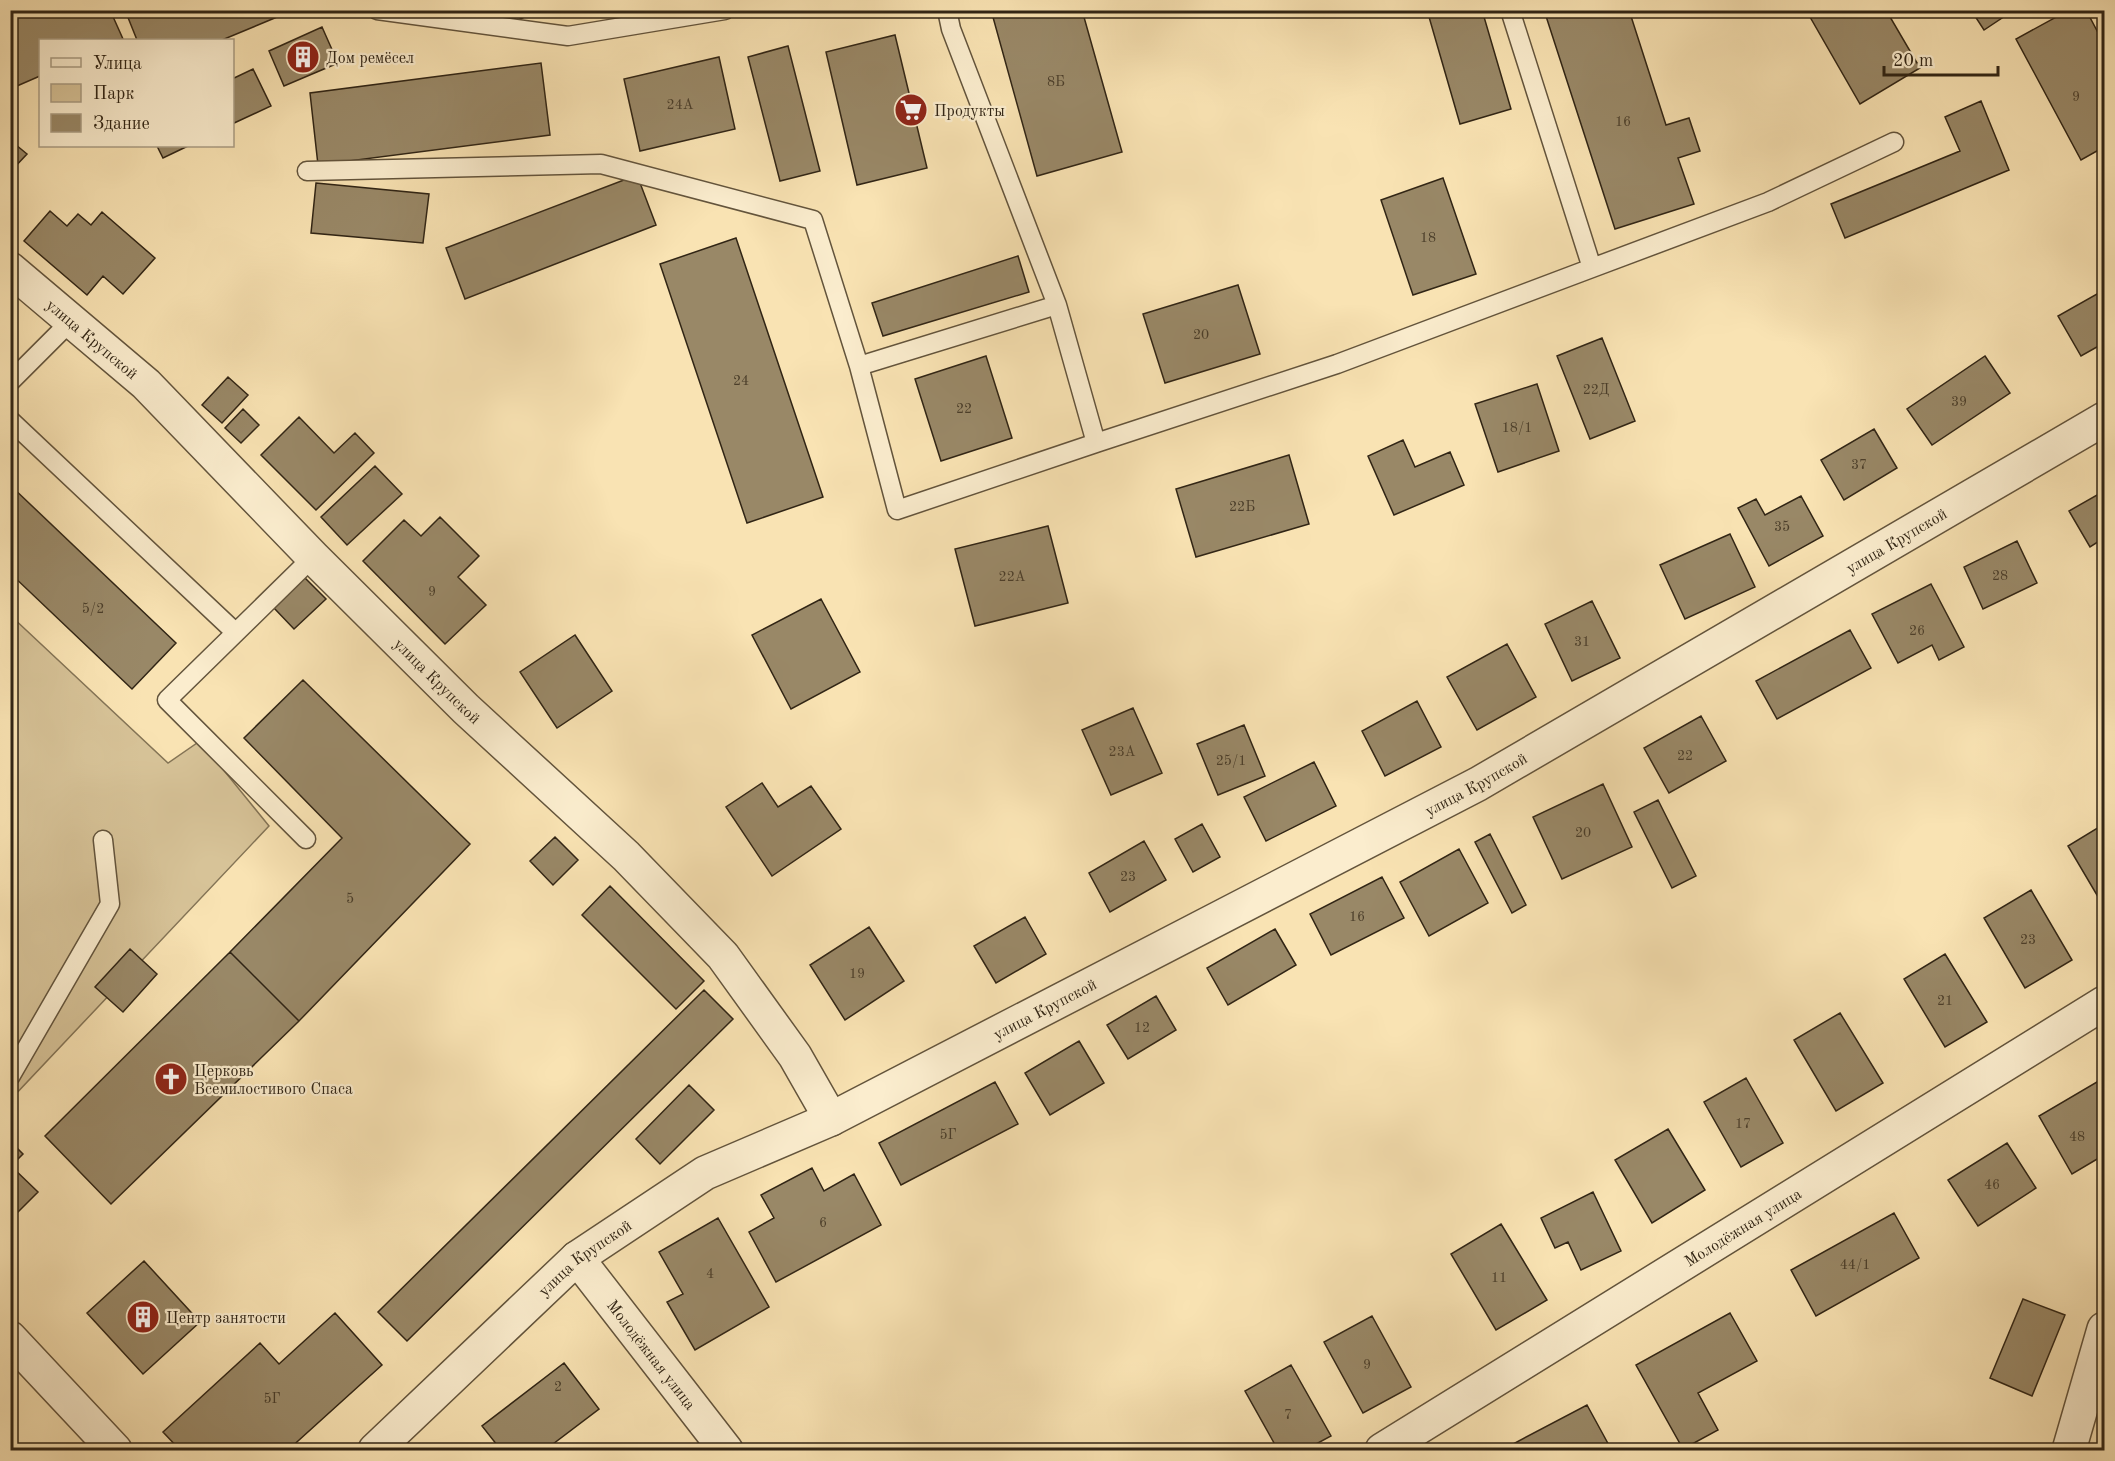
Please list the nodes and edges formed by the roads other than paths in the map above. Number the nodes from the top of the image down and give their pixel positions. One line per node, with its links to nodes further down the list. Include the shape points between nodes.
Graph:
1 (377, 10): 2 (lane, via 568,36)
2 (725, 10)
3 (947, 10): 9 (lane)
4 (1510, 10): 7 (lane)
5 (1894, 142): 7 (lane, via 1768,202)
6 (307, 171): 11 (lane, via 601,164 813,220)
7 (1592, 268): 15 (lane, via 1337,364)
8 (10, 269): 10 (street, улица Крупской)
9 (1057, 305): 11 (lane); 15 (lane)
10 (72, 320): 12 (lane); 16 (street, улица Крупской, via 146,384)
11 (859, 366): 15 (lane, via 897,510)
12 (10, 382)
13 (2104, 419): 22 (street, улица Крупской, via 1478,784)
14 (10, 420): 17 (lane)
15 (1096, 443)
16 (313, 557): 17 (lane); 22 (street, улица Крупской, via 466,709 626,856 723,956 795,1056)
17 (235, 632): 18 (lane, via 167,700)
18 (306, 839)
19 (104, 840): 21 (lane, via 110,904)
20 (2104, 1003): 29 (street, Молодёжная улица)
21 (10, 1077)
22 (831, 1119): 23 (street, улица Крупской, via 705,1173)
23 (577, 1258): 27 (street, улица Крупской); 28 (street, Молодёжная улица)
24 (2104, 1329): 30 (street)
25 (10, 1338): 26 (street)
26 (115, 1450)
27 (375, 1450)
28 (726, 1450)
29 (1382, 1450)
30 (2068, 1450)

